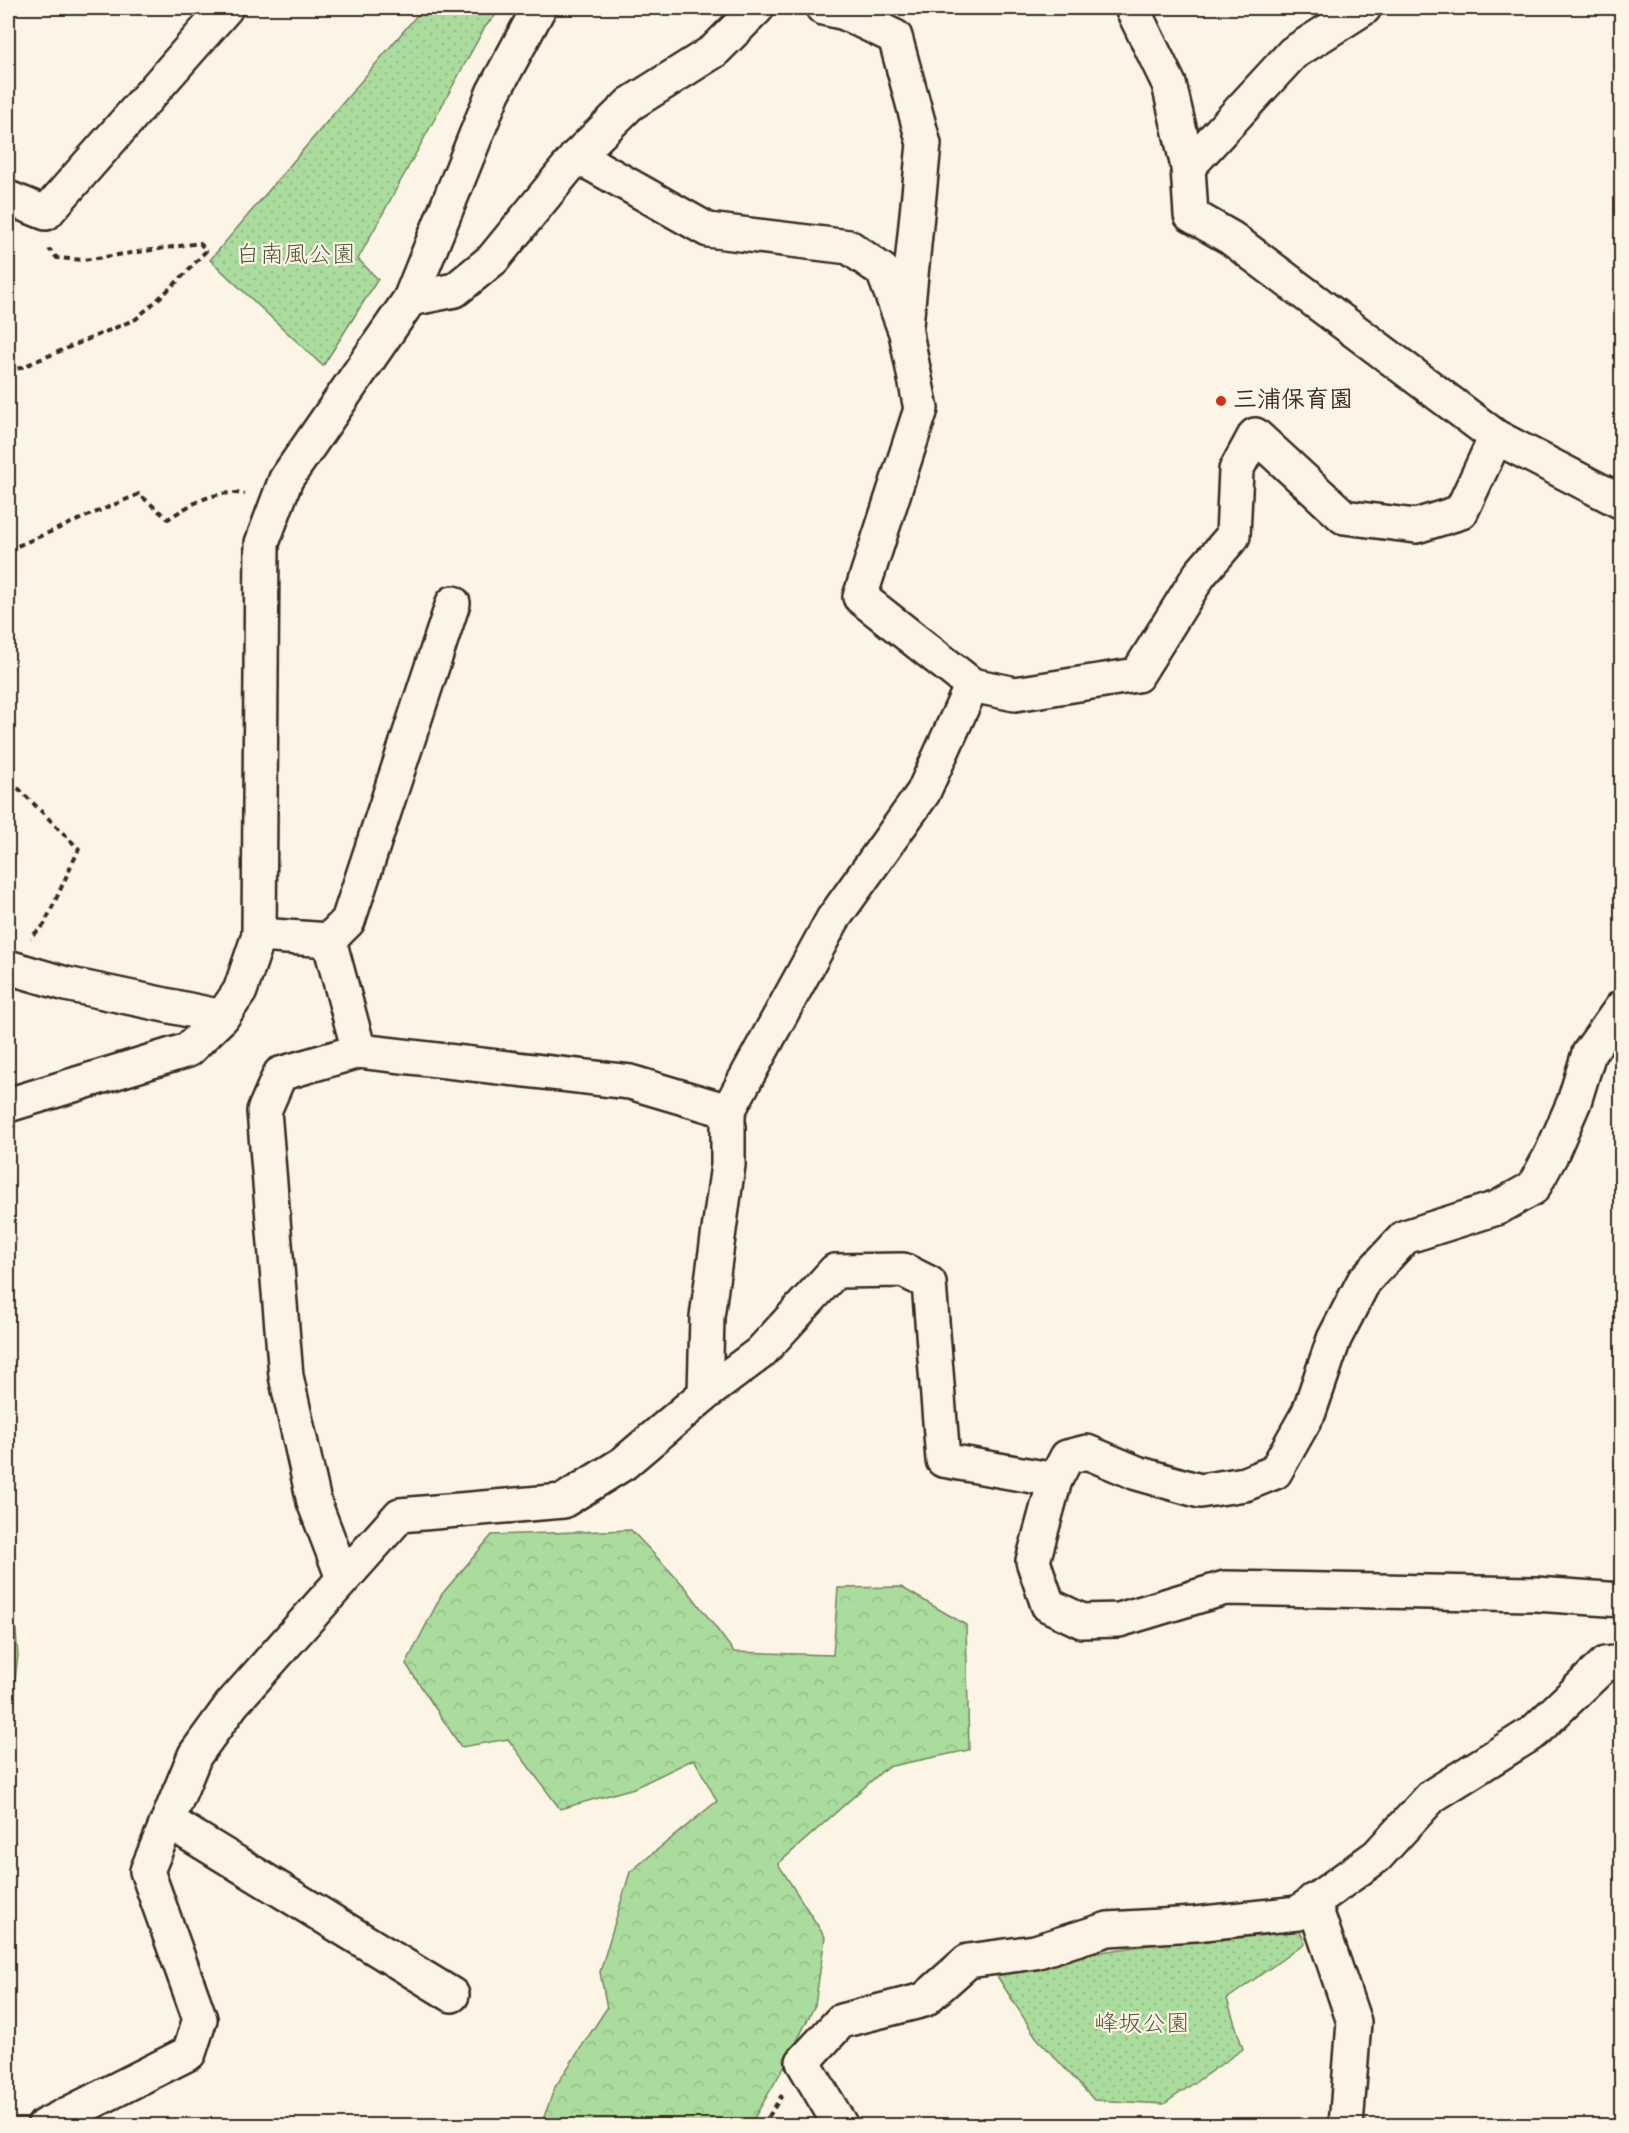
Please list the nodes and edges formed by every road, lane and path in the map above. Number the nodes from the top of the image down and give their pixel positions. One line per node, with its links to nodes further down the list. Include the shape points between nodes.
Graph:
1 (226, 8): 10 (street)
2 (539, 8): 11 (street, via 493,93)
3 (757, 8): 7 (street, via 714,51 630,104)
4 (823, 8): 12 (street, via 845,13 895,36 924,144)
5 (1132, 8): 8 (street, via 1169,84)
6 (1365, 8): 8 (street, via 1293,52)
7 (577, 156): 11 (street, via 492,259 455,290); 12 (street, via 708,230 849,247 883,271)
8 (1188, 167): 14 (street, via 1191,215 1231,238)
9 (8, 198): 10 (street)
10 (46, 213): 13 (path, via 42,242 57,258 83,260 200,243 206,251 136,319)
11 (410, 299): 16 (street, via 286,479)
12 (906, 333): 19 (street, via 921,409 860,597)
13 (8, 373)
14 (1496, 437): 15 (street); 19 (street, via 1461,512 1416,526 1344,517 1256,435 1236,470 1233,536 1200,574 1137,675 1015,694)
15 (1618, 492)
16 (278, 501): 17 (path, via 236,493 209,497 168,519 139,494); 21 (street, via 262,543)
17 (8, 550)
18 (453, 603): 22 (street, via 348,921)
19 (972, 685): 28 (street, via 923,793 832,919)
20 (8, 784): 23 (path, via 19,789 79,849 44,925)
21 (259, 935): 22 (street); 25 (street, via 240,991)
22 (329, 940): 26 (street)
23 (15, 956): 25 (street, via 66,984)
24 (1622, 1007): 30 (street, via 1589,1053 1574,1102 1533,1188 1497,1208 1405,1237 1365,1281 1334,1339 1309,1412 1275,1472 1245,1484 1200,1491 1137,1473 1087,1452 1067,1457)
25 (222, 1017): 27 (street, via 188,1050)
26 (359, 1052): 28 (street, via 630,1082); 31 (street, via 280,1074 264,1111 286,1376 314,1502)
27 (8, 1105)
28 (728, 1111): 29 (street, via 728,1165 707,1317)
29 (705, 1394): 30 (street, via 760,1353 835,1271 903,1270 929,1283 943,1460); 31 (street, via 624,1463 563,1501 400,1515)
30 (1055, 1480): 32 (street, via 1033,1561 1048,1605 1082,1621 1119,1620 1225,1588 1536,1594)
31 (343, 1578): 34 (street, via 232,1704 195,1755)
32 (1622, 1600)
33 (1622, 1662): 35 (street, via 1605,1664 1534,1732 1432,1796 1377,1856)
34 (168, 1821): 36 (street); 37 (street, via 147,1871 200,2019 189,2053)
35 (1313, 1901): 38 (street, via 1298,1912 1108,1929 1035,1952 969,1961 924,2000 841,2021 803,2062); 39 (street, via 1354,2022)
36 (452, 1995)
37 (44, 2126)
38 (841, 2126)
39 (1346, 2126)

